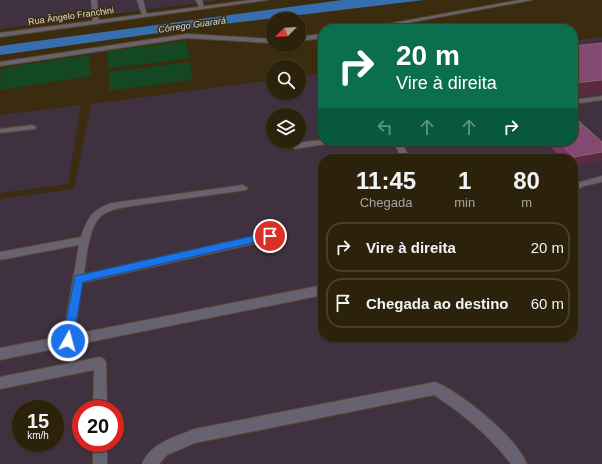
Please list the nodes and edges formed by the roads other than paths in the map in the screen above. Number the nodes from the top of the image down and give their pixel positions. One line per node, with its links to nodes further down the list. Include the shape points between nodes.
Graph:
1 (94, 0): 8 (street)
2 (140, 0): 7 (street)
3 (199, 0): 6 (street)
4 (264, 0): 6 (street, Rua Ângelo Franchini)
5 (529, 0): 9 (street)
6 (202, 8): 7 (street, Rua Ângelo Franchini)
7 (145, 15): 8 (street, Rua Ângelo Franchini)
8 (96, 22): 10 (street, Rua Ângelo Franchini)
9 (392, 24)
10 (0, 35)
11 (318, 37): 12 (street)
12 (306, 38)
13 (266, 41): 14 (street, via 187,36)
14 (0, 64)
15 (602, 98): 16 (street)
16 (578, 101)
17 (578, 125): 22 (street)
18 (32, 127): 19 (street)
19 (0, 131)
20 (318, 143): 21 (street)
21 (306, 145)
22 (602, 150)
23 (602, 179): 24 (street)
24 (578, 186)
25 (243, 188): 27 (street, via 107,208 93,217)
26 (270, 236): 29 (street)
27 (85, 240): 28 (street); 29 (street)
28 (0, 256)
29 (79, 279): 31 (street)
30 (318, 291): 31 (street)
31 (68, 341): 32 (street)
32 (0, 354)
33 (0, 383): 34 (street, via 100,363)
34 (100, 400)
35 (100, 452): 36 (street)
36 (100, 464)
37 (149, 464): 38 (street, via 162,450 194,436 435,388 469,410 509,449)
38 (520, 464)

